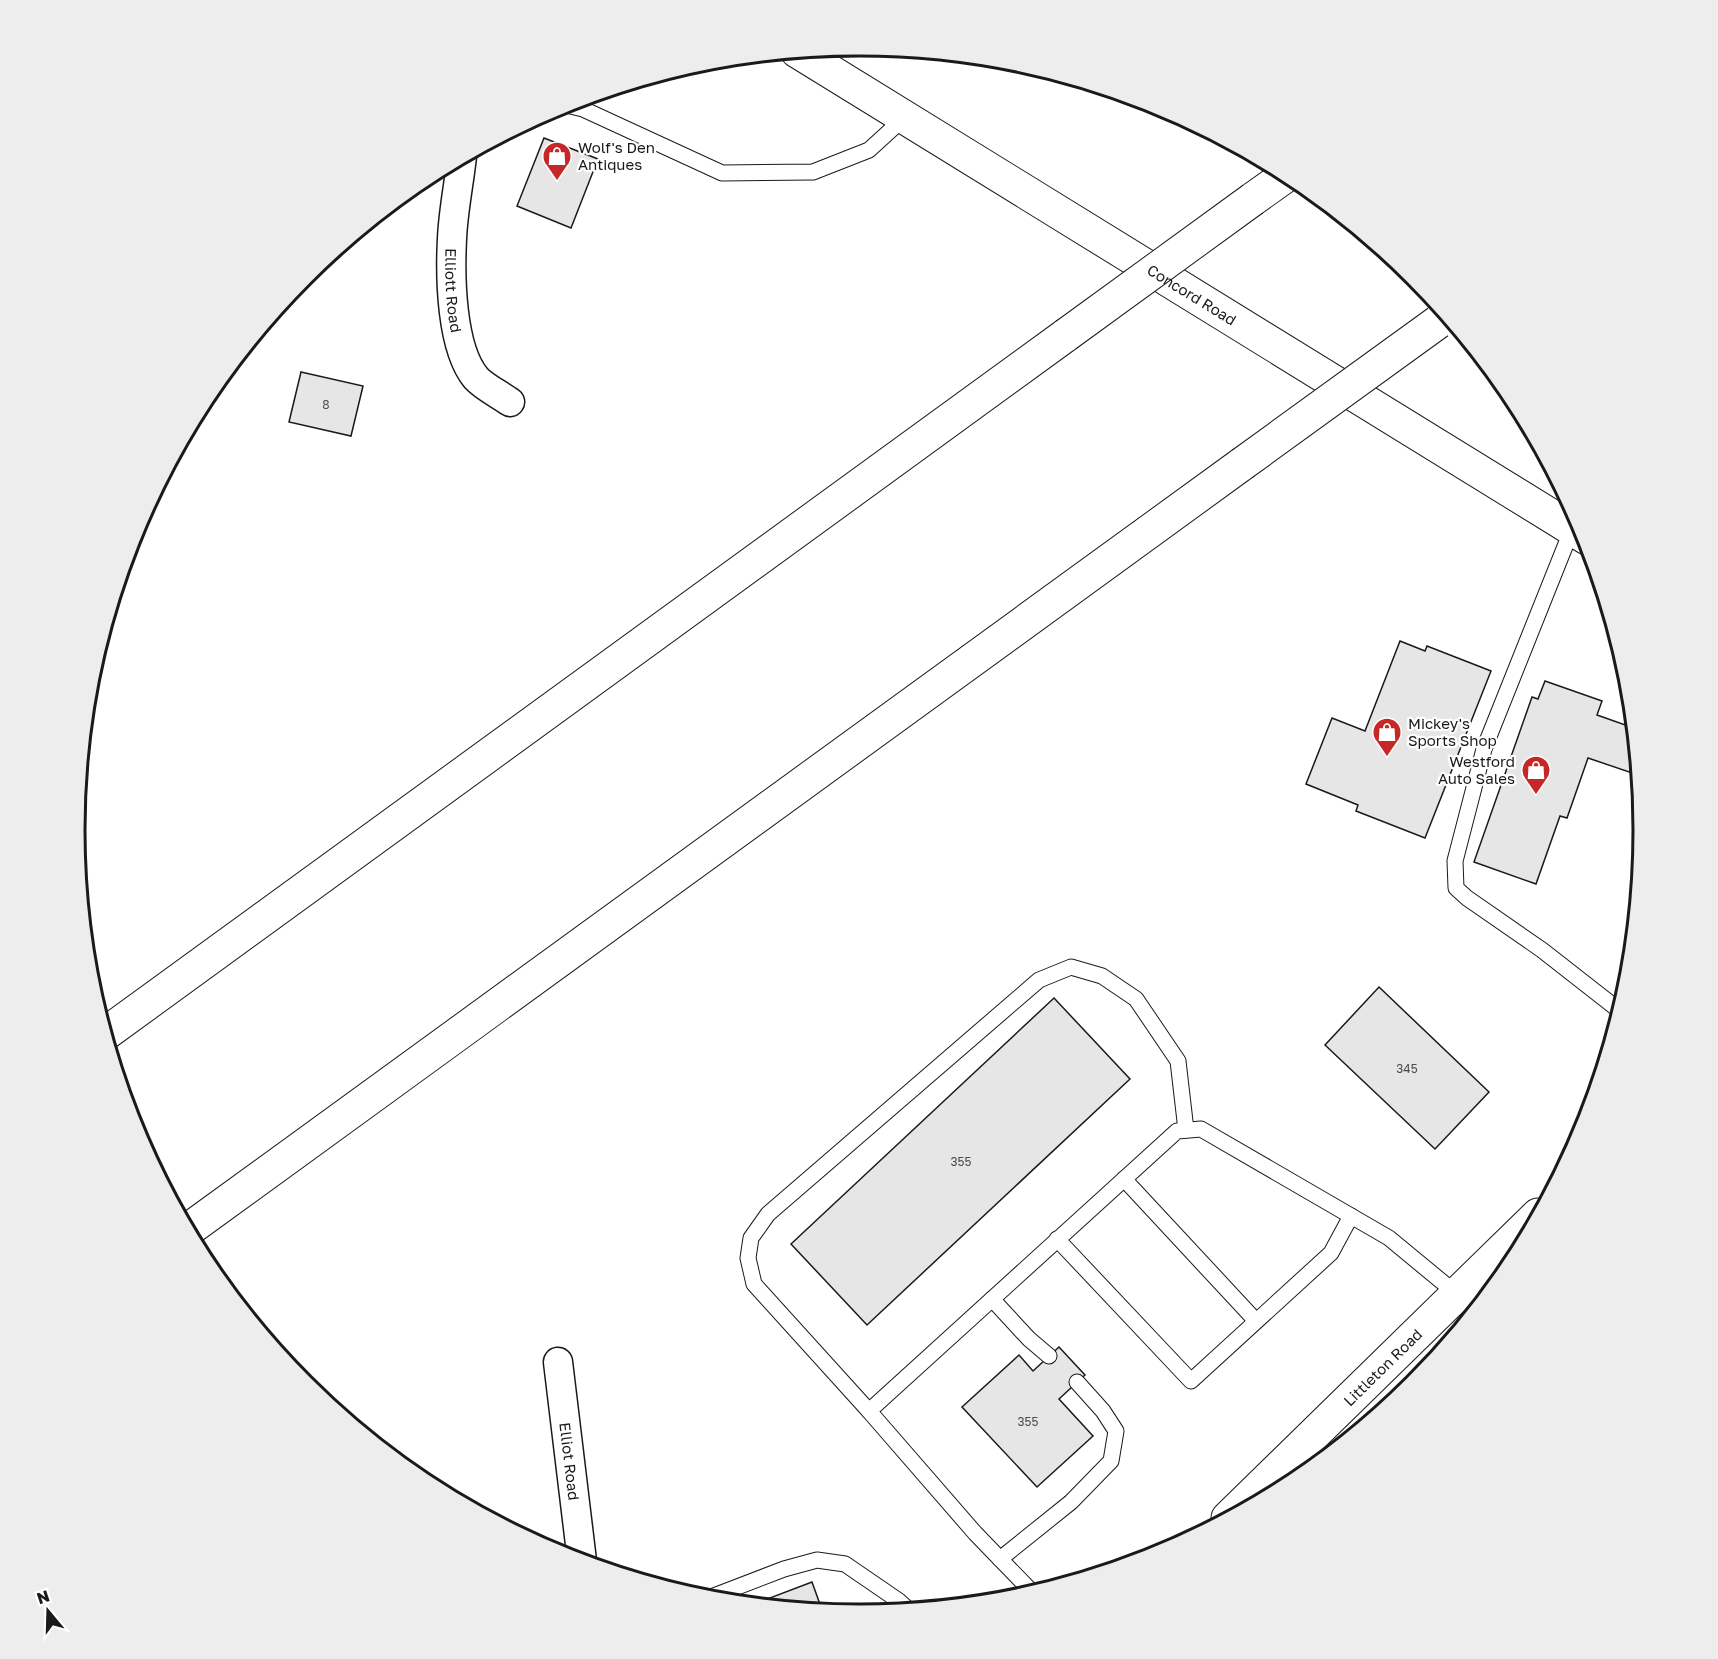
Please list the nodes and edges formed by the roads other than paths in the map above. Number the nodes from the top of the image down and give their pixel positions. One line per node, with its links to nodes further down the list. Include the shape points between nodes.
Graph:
1 (808, 57): 3 (main road, Concord Road)
2 (579, 108): 3 (lane, via 722,173 813,172 869,150)
3 (904, 118): 8 (main road, Concord Road)
4 (461, 166): 7 (street, Elliott Road, via 452,238 453,306 459,344 477,379)
5 (1280, 180): 11 (main road, bridge)
6 (1441, 319): 15 (main road, bridge)
7 (510, 402)
8 (1573, 530)
9 (1576, 540): 10 (lane, via 1484,749 1455,861 1456,888)
10 (1612, 1005)
11 (111, 1030)
12 (1186, 1130): 13 (lane, via 1177,1131); 14 (lane, via 1201,1129); 24 (lane, via 1178,1061 1136,999 1102,976 1071,967 1039,980 768,1214 751,1238 748,1258 753,1284)
13 (1124, 1179): 17 (lane); 20 (lane)
14 (1351, 1216): 18 (lane, via 1389,1238); 20 (lane, via 1331,1253)
15 (194, 1225)
16 (1518, 1235): 18 (main road, Littleton Road)
17 (1057, 1239): 19 (lane); 20 (lane, via 1191,1381)
18 (1458, 1294): 25 (main road, Littleton Road)
19 (992, 1299): 21 (lane); 24 (lane)
20 (1256, 1321)
21 (1049, 1356)
22 (558, 1362): 26 (street, Elliot Road)
23 (1077, 1382): 27 (lane, via 1116,1431 1111,1461 1071,1502)
24 (869, 1411): 27 (lane)
25 (1247, 1499)
26 (581, 1551)
27 (1000, 1559): 28 (lane)
28 (1025, 1585)
29 (725, 1592): 30 (lane, via 817,1560 845,1564)
30 (901, 1602)

